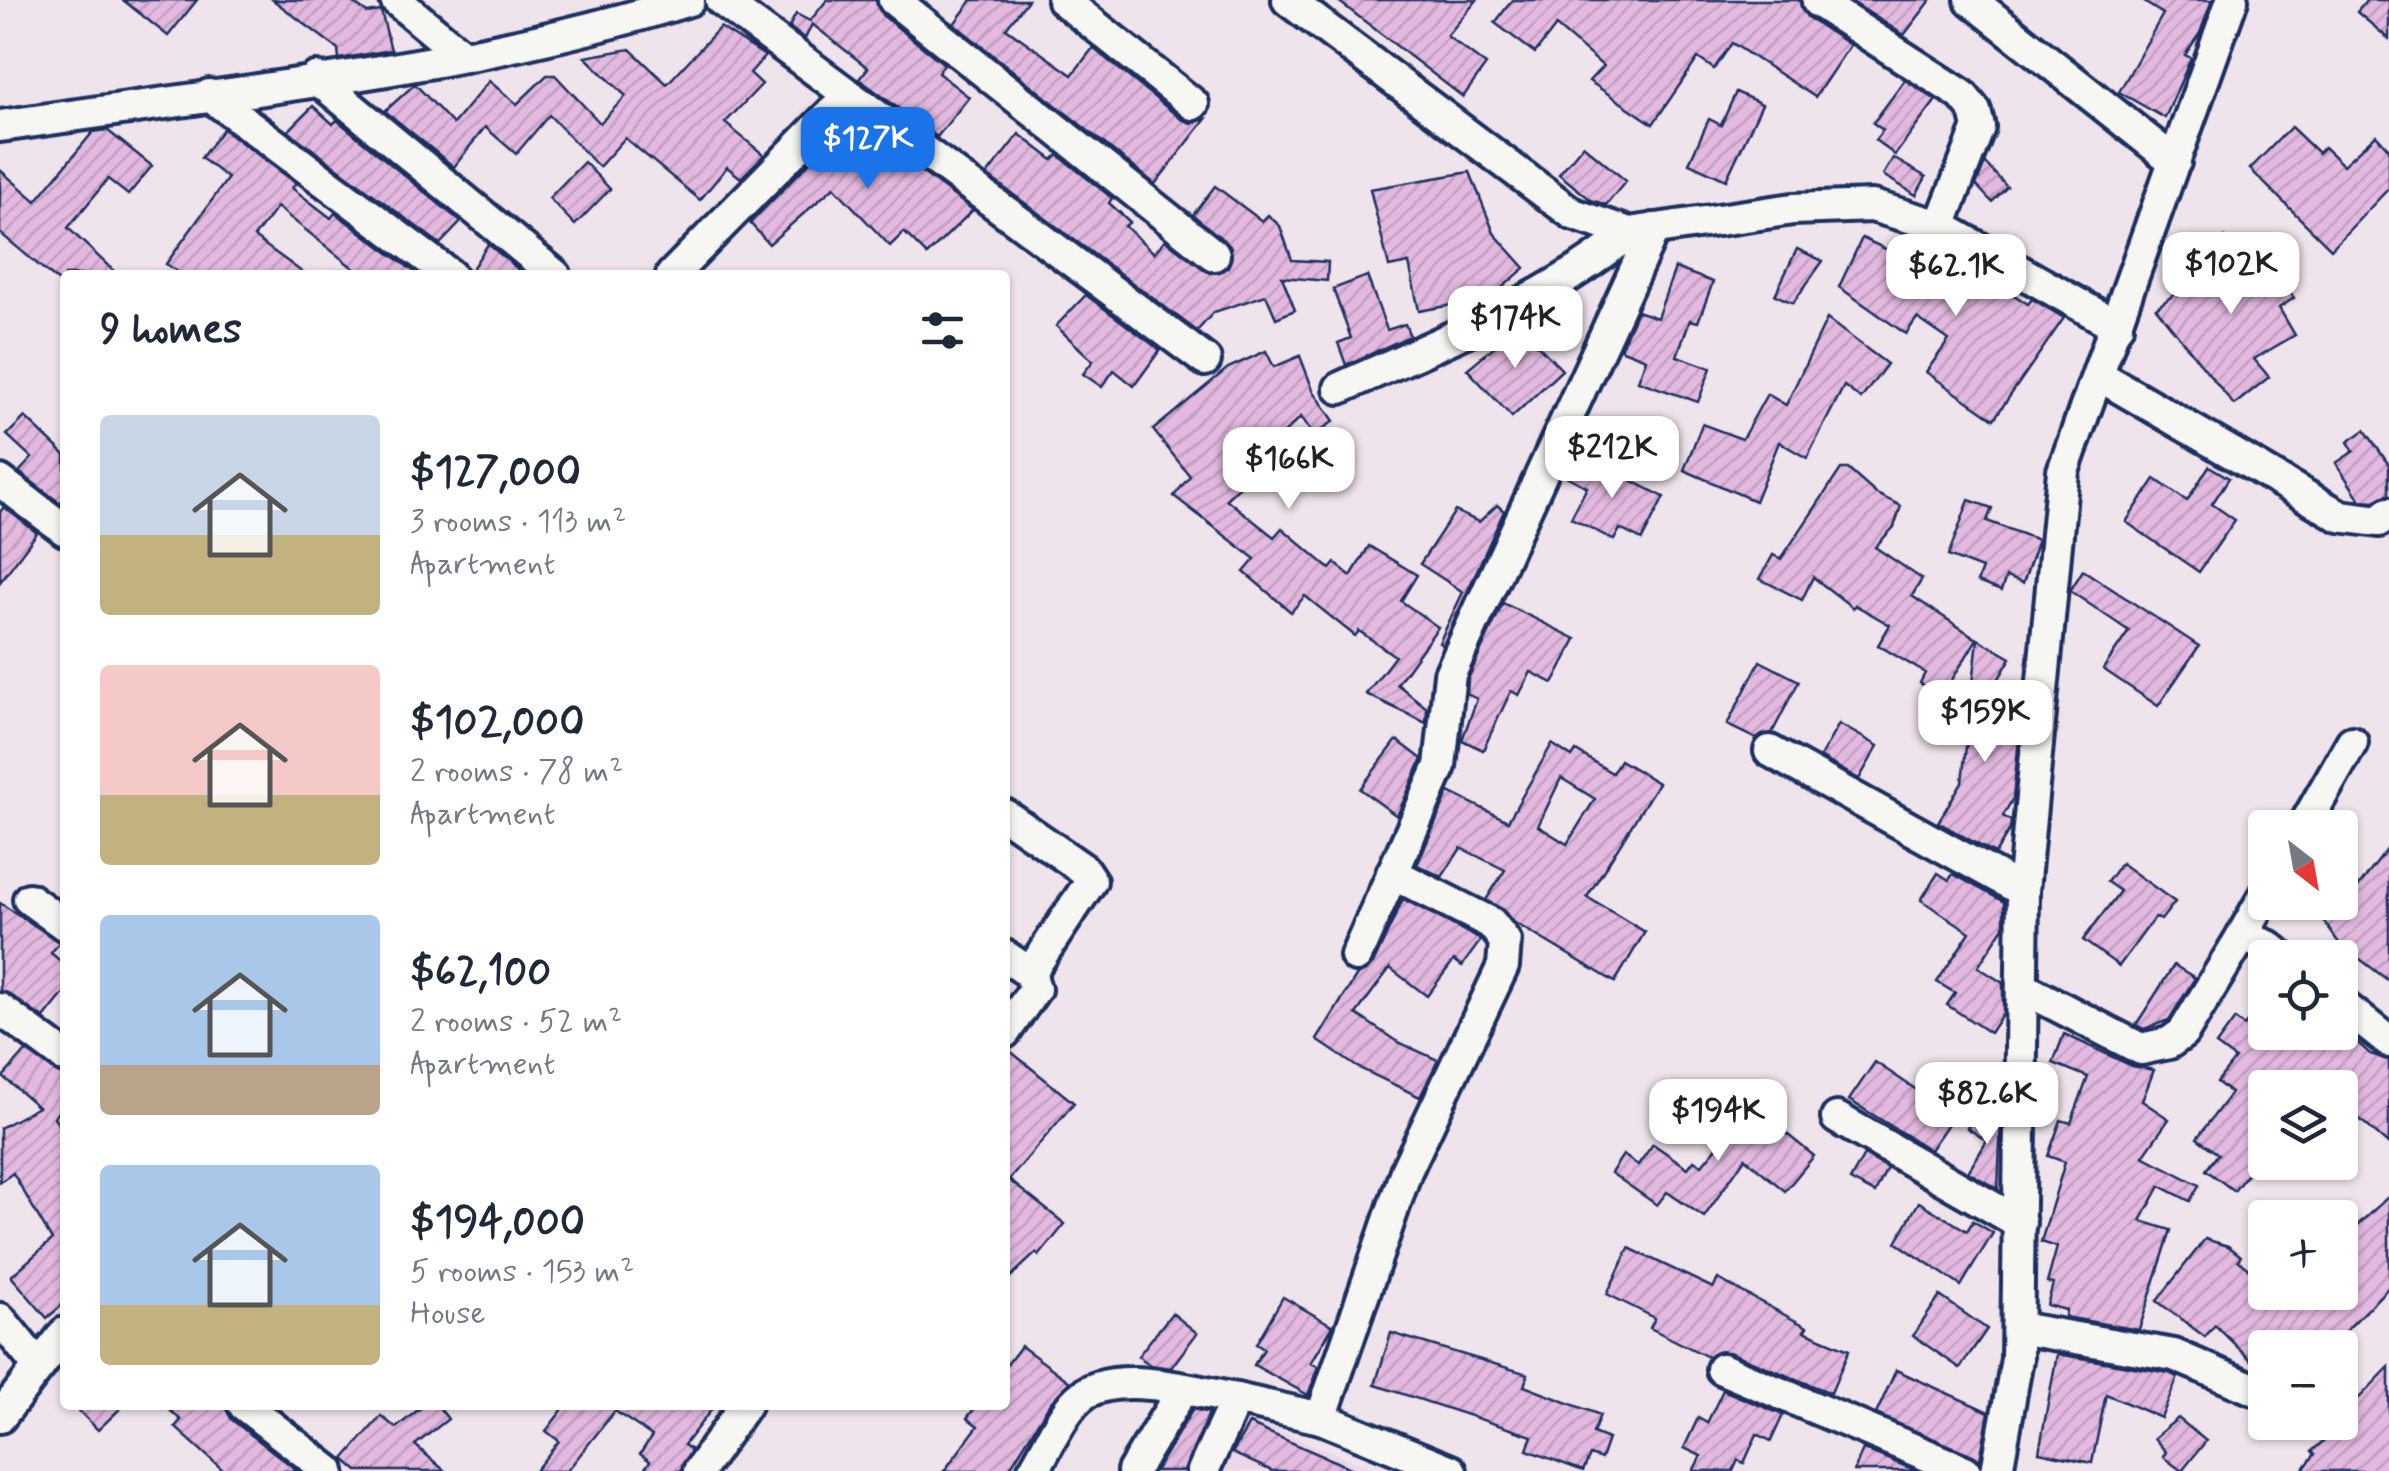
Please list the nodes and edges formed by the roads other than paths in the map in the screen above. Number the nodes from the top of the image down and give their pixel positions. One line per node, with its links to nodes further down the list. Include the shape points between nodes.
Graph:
1 (396, 0): 10 (street)
2 (689, 0): 10 (street)
3 (721, 0): 13 (street)
4 (894, 0): 19 (street)
5 (1063, 0): 14 (street)
6 (1972, 0): 16 (street)
7 (2232, 0): 16 (street)
8 (1292, 1): 18 (street, via 1573,214)
9 (1818, 2): 17 (street, via 1962,95 1975,111 1978,127)
10 (462, 55): 11 (street)
11 (316, 78): 12 (street); 21 (street)
12 (209, 95): 15 (street); 20 (street)
13 (849, 96): 22 (street); 24 (street)
14 (1193, 104)
15 (0, 126)
16 (2175, 162): 23 (street)
17 (1940, 226): 18 (street, via 1872,206 1793,209); 23 (street)
18 (1641, 231): 26 (street, via 1457,335); 34 (street, via 1450,674 1440,766)
19 (1214, 255)
20 (443, 270)
21 (549, 270)
22 (677, 270)
23 (2117, 326): 25 (street)
24 (1206, 360)
25 (2100, 376): 28 (street, via 2340,516 2380,521); 35 (street, via 2063,471)
26 (1340, 388)
27 (0, 482): 29 (street)
28 (2389, 513)
29 (60, 526)
30 (2352, 742): 32 (street)
31 (1770, 751): 35 (street)
32 (2313, 810)
33 (1010, 819): 42 (street, via 1091,881)
34 (1392, 873): 41 (street); 62 (street, via 1491,922 1505,940 1503,966 1406,1170)
35 (2024, 891): 43 (street)
36 (29, 899): 38 (street)
37 (2251, 920): 39 (street)
38 (60, 921)
39 (2242, 936): 40 (street); 43 (street, via 2183,1033 2142,1050)
40 (2252, 940)
41 (1356, 956)
42 (1017, 964): 46 (street, via 1035,989)
43 (2024, 989): 50 (street)
44 (0, 1009): 48 (street)
45 (2358, 1017): 47 (street)
46 (1010, 1025)
47 (2389, 1042)
48 (60, 1053)
49 (1837, 1118): 50 (street)
50 (2020, 1223): 52 (street)
51 (0, 1319): 54 (street)
52 (2018, 1328): 56 (street, via 2174,1355); 70 (street)
53 (60, 1340): 54 (street)
54 (39, 1367): 61 (street)
55 (1722, 1368): 69 (street)
56 (2248, 1387)
57 (1183, 1389): 58 (street); 65 (street, via 1107,1385 1078,1398); 66 (street)
58 (1236, 1399): 62 (street); 67 (street)
59 (250, 1410): 63 (street)
60 (742, 1410): 64 (street)
61 (0, 1417)
62 (1320, 1418): 68 (street)
63 (328, 1471)
64 (700, 1471)
65 (1033, 1471)
66 (1132, 1471)
67 (1203, 1471)
68 (1451, 1471)
69 (1965, 1471)
70 (1997, 1471)

